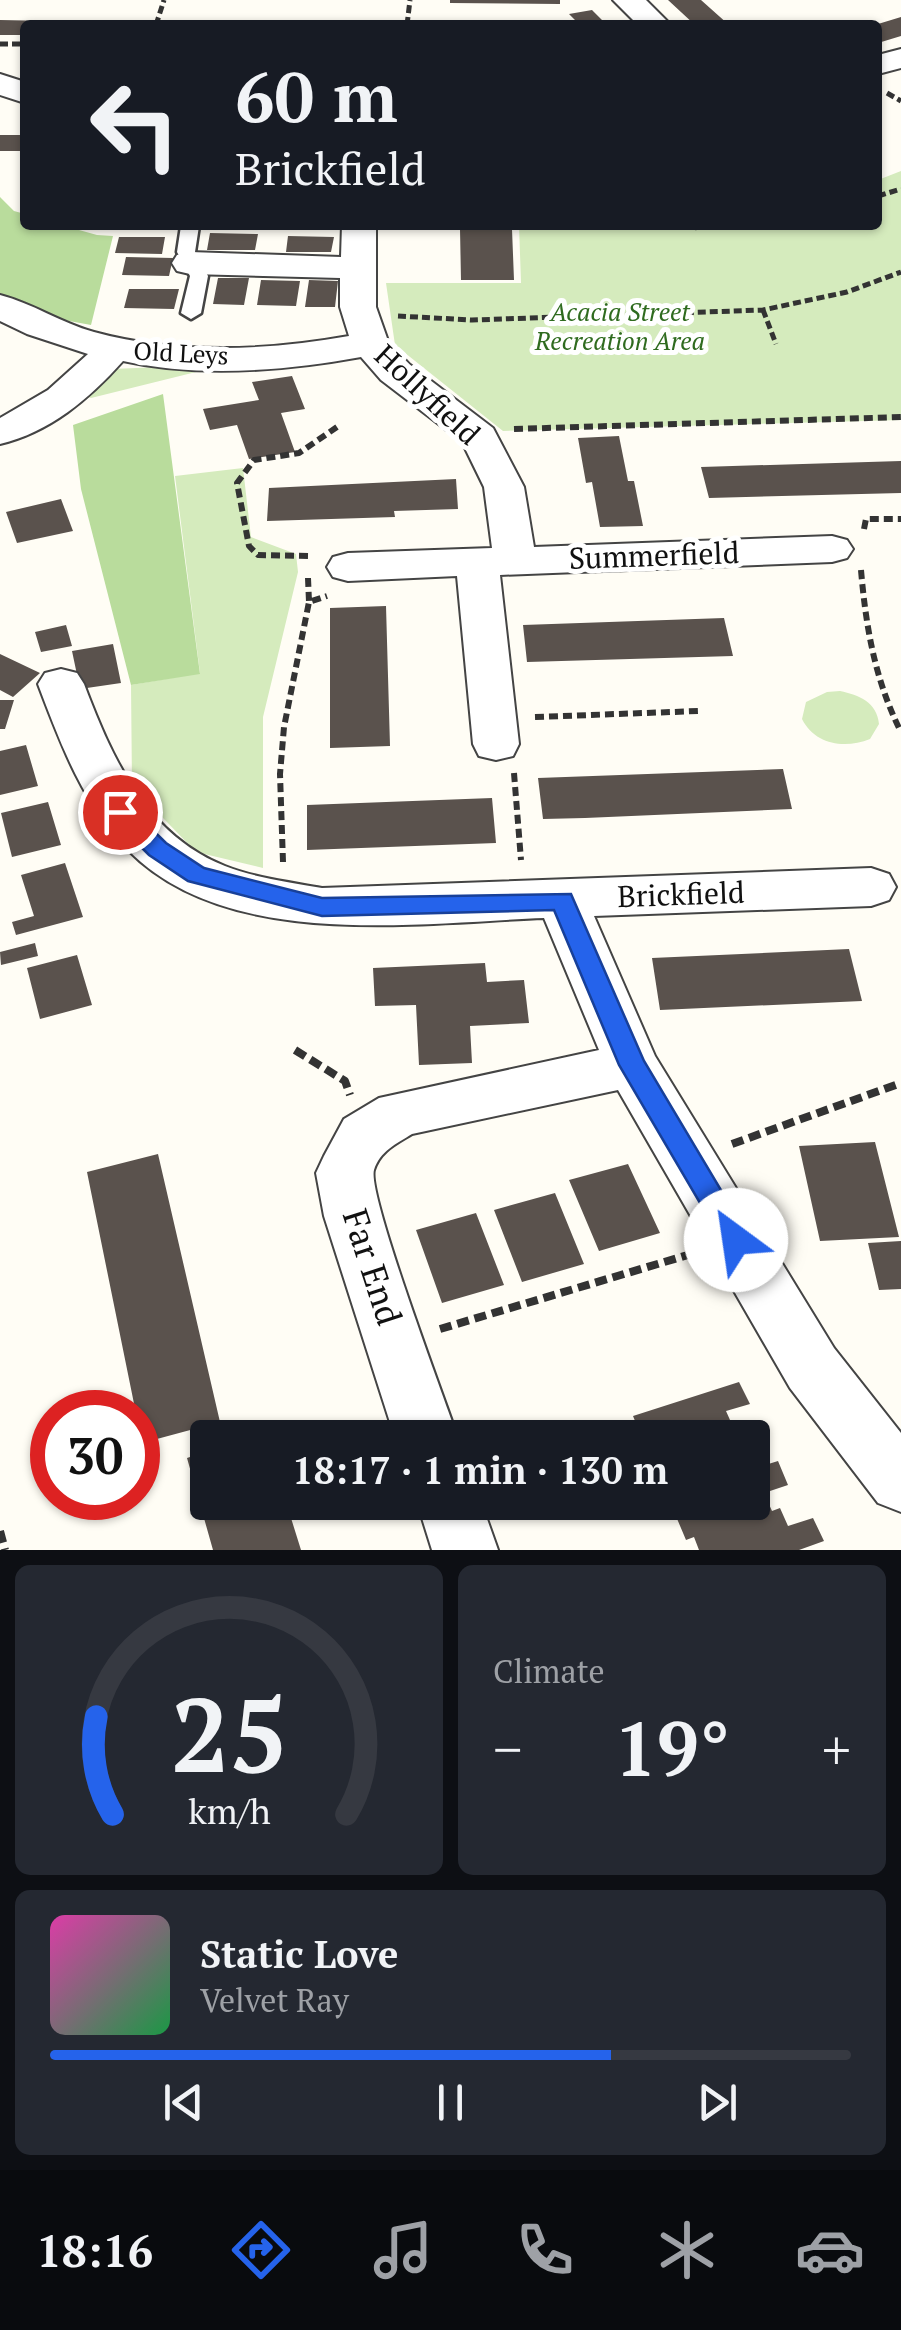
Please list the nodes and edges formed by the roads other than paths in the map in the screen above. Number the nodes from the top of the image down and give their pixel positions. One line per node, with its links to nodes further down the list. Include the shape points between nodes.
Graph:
1 (628, 0): 2 (street)
2 (650, 20)
3 (189, 230): 5 (lane)
4 (359, 230): 6 (street, Hollyfield)
5 (190, 264): 6 (street); 8 (lane, via 199,276)
6 (358, 268): 9 (street, Hollyfield)
7 (0, 306): 10 (street, Old Leys, via 24,321)
8 (191, 314)
9 (365, 332): 10 (street, Old Leys, via 321,352 175,356); 13 (street, Hollyfield, via 395,372 479,436 504,487)
10 (113, 349): 11 (street, via 55,405)
11 (0, 432)
12 (852, 550): 13 (street, Summerfield)
13 (496, 562): 14 (street, Summerfield); 16 (street)
14 (342, 580)
15 (60, 684): 18 (street, Brickfield, via 87,754 120,812 196,875 322,907)
16 (495, 731)
17 (871, 887): 18 (street, Brickfield)
18 (544, 900): 19 (street)
19 (632, 1065): 20 (street, Far End, via 399,1114 364,1135 344,1173 352,1216); 21 (street, via 812,1368)
20 (421, 1420)
21 (901, 1482)
22 (455, 1520): 23 (street)
23 (465, 1550)

